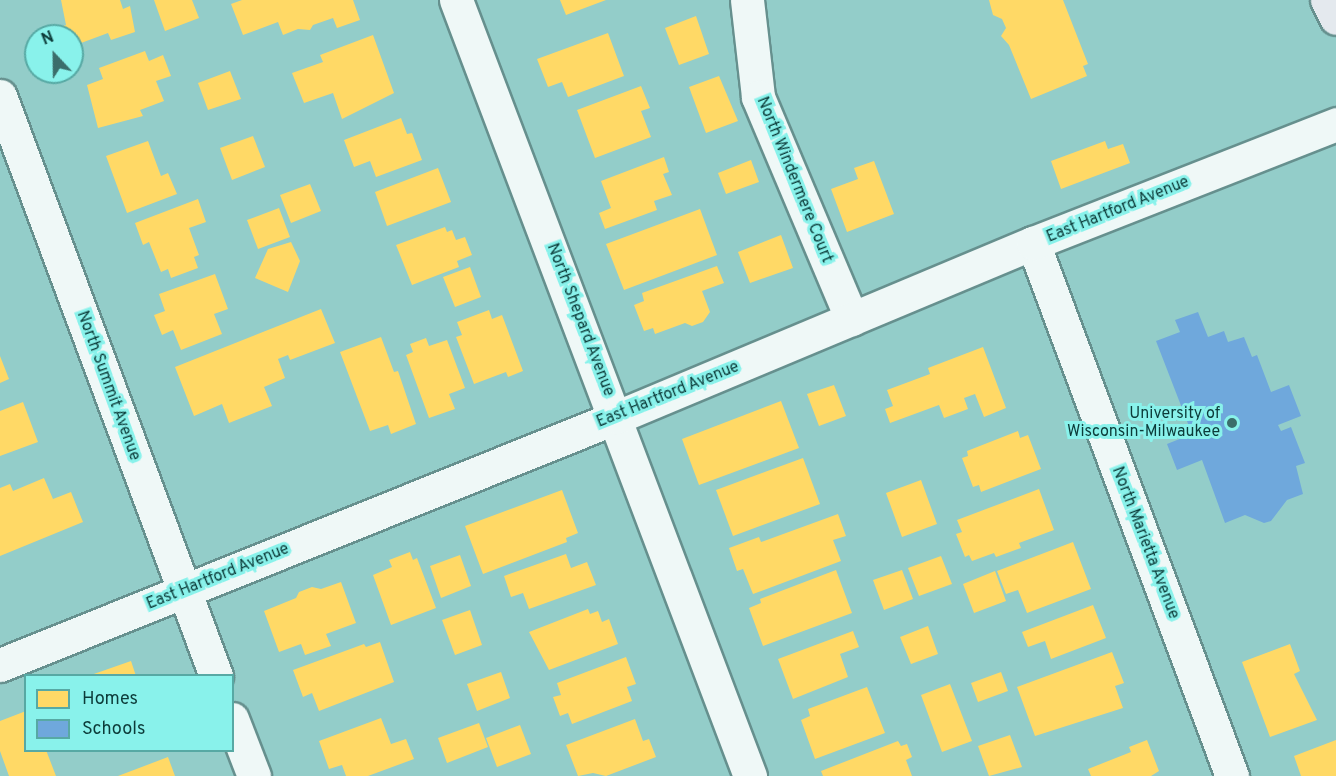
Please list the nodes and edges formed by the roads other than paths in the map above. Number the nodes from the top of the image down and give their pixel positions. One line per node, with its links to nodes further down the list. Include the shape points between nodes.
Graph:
1 (456, 0): 9 (street, North Shepard Avenue)
2 (747, 0): 8 (street, North Windermere Court, via 758,97)
3 (1327, 0): 4 (main road)
4 (1336, 18)
5 (0, 96): 10 (street, North Summit Avenue)
6 (1336, 124): 7 (street, East Hartford Avenue)
7 (1033, 243): 8 (street, East Hartford Avenue); 16 (street, North Marietta Avenue)
8 (852, 319): 9 (street, East Hartford Avenue)
9 (617, 417): 10 (street, East Hartford Avenue); 15 (street, North Shepard Avenue)
10 (184, 590): 11 (street, East Hartford Avenue); 12 (street, North Summit Avenue)
11 (0, 665)
12 (216, 674)
13 (234, 724): 14 (street)
14 (254, 776)
15 (750, 776)
16 (1232, 776)

